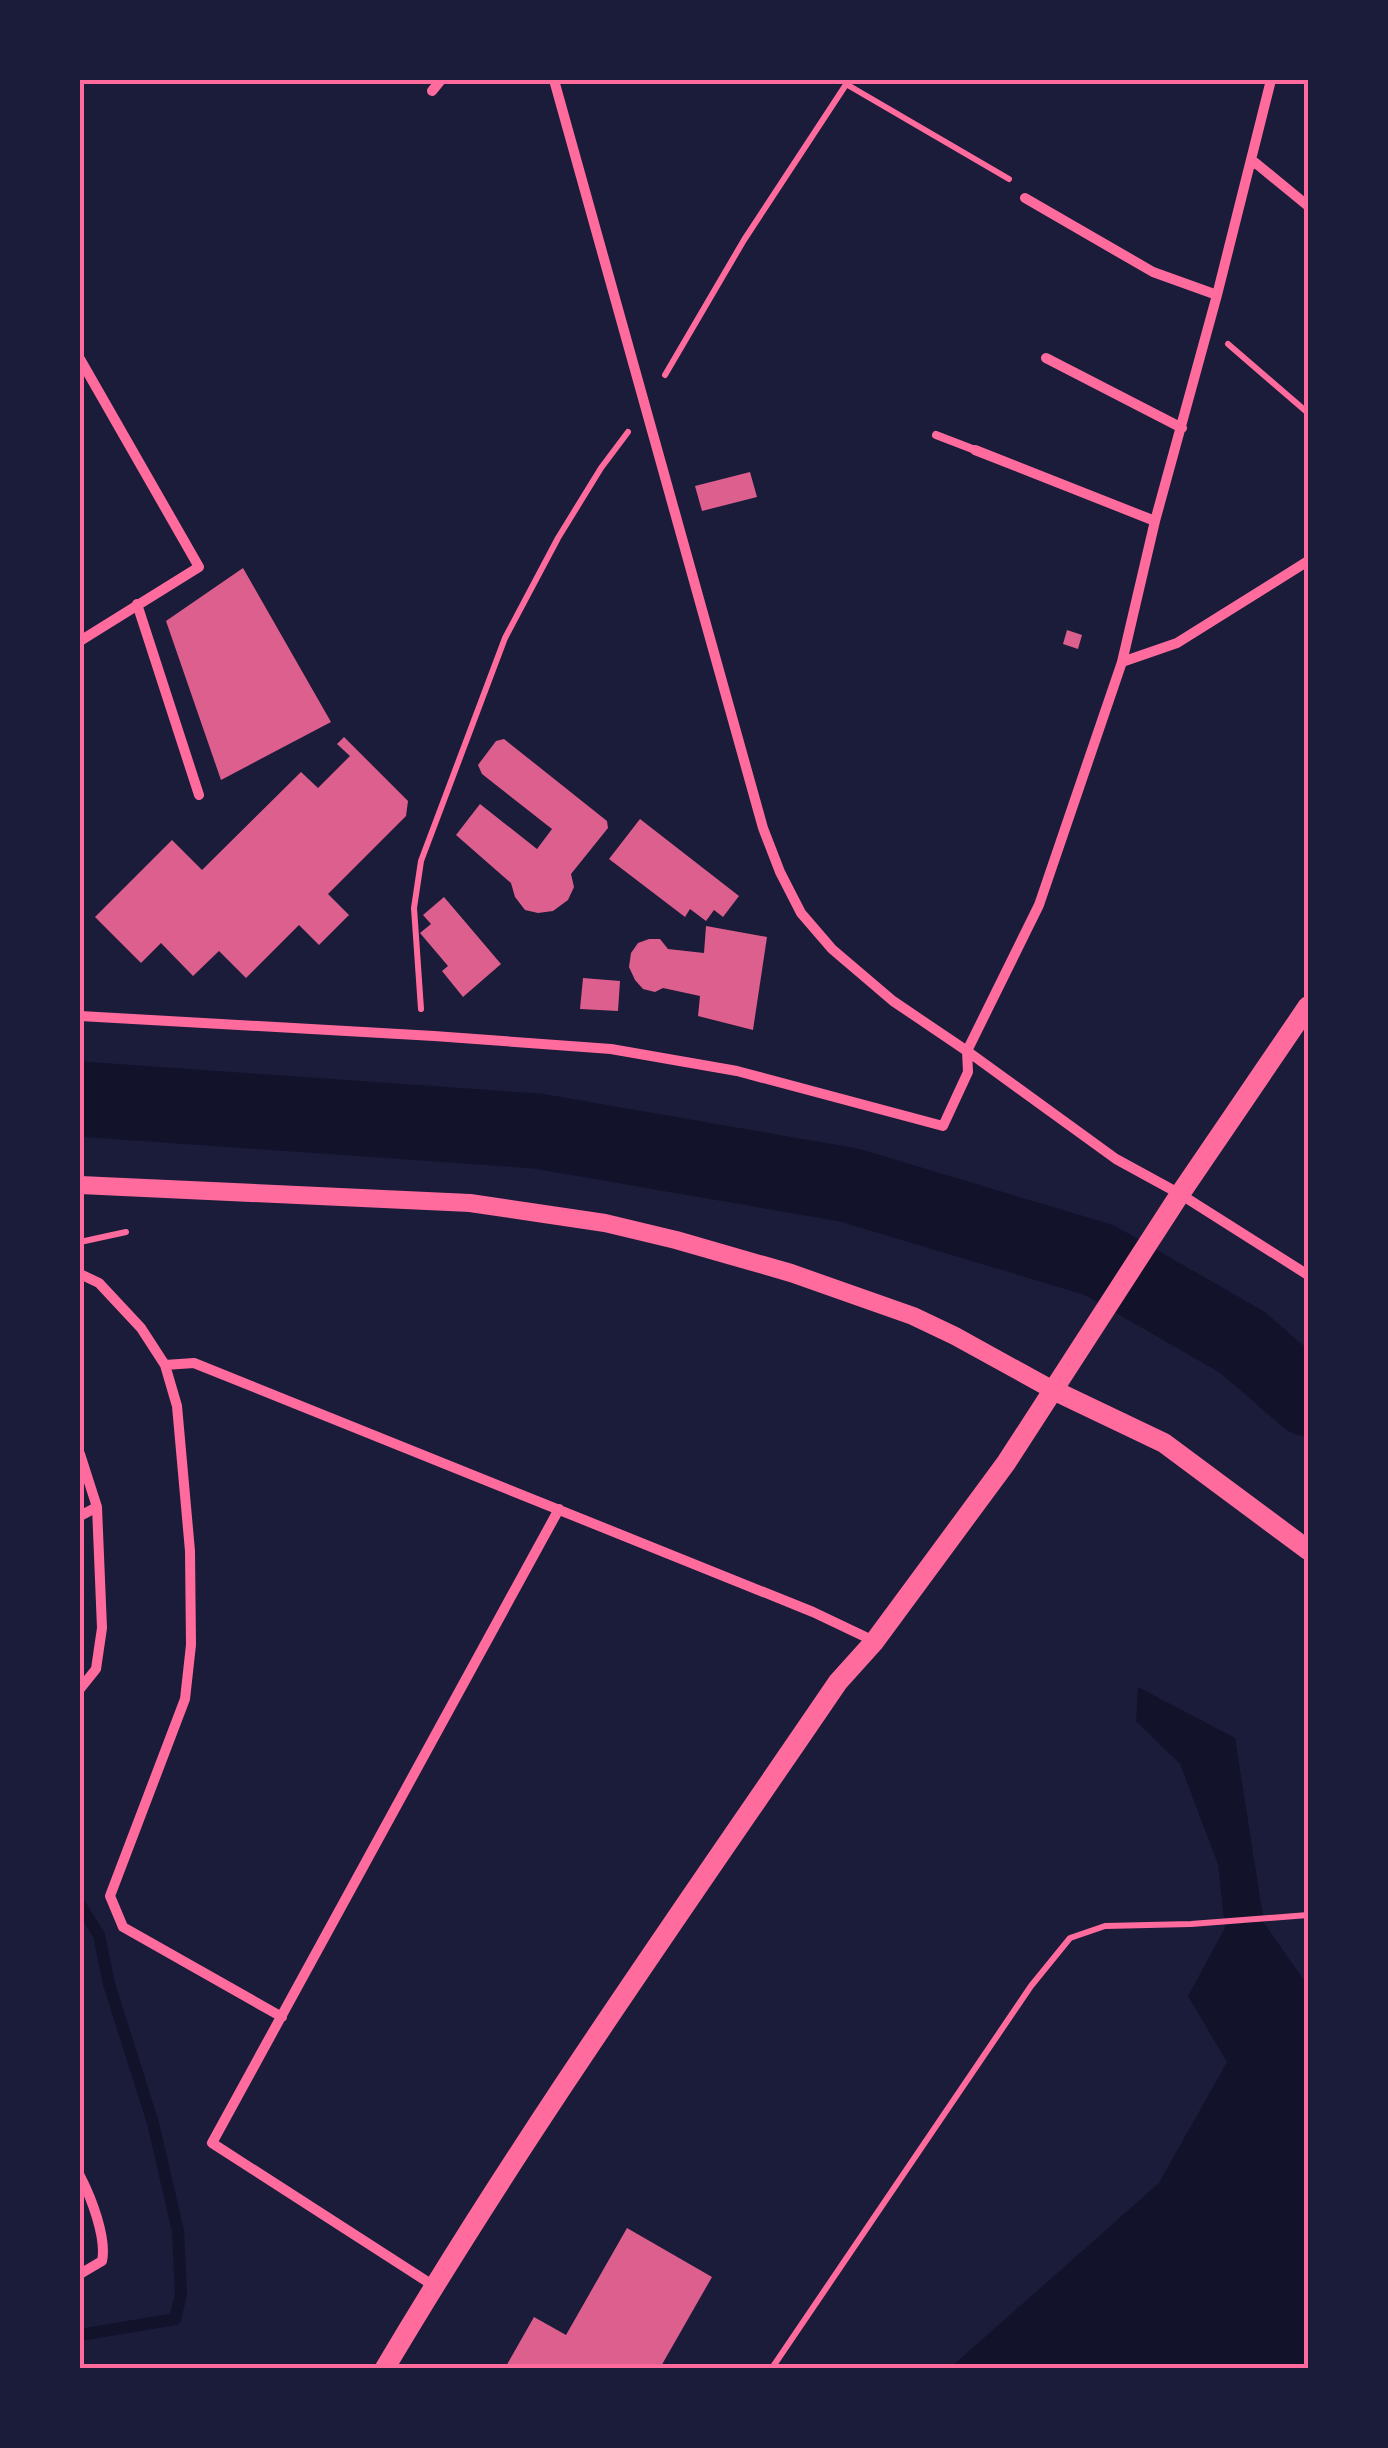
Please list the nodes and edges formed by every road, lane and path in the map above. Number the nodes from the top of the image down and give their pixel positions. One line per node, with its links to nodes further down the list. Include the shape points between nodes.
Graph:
1 (441, 80): 5 (street)
2 (554, 80): 13 (street)
3 (1272, 80): 6 (street)
4 (848, 82): 7 (path, via 1013,181); 13 (path)
5 (432, 90)
6 (1252, 160): 8 (street); 9 (street)
7 (1026, 198): 9 (street, via 1152,272)
8 (1308, 206)
9 (1217, 295): 10 (street)
10 (1208, 327): 14 (path); 15 (street)
11 (1046, 358): 15 (street)
12 (80, 359): 20 (street, via 199,567)
13 (646, 407): 26 (path, via 558,538 505,638 421,861 414,908); 27 (street, via 780,872 801,913 832,949)
14 (1308, 413)
15 (1182, 428): 18 (street)
16 (936, 435): 17 (lane)
17 (975, 450): 18 (street)
18 (1155, 521): 22 (street)
19 (1308, 561): 22 (street, via 1177,643)
20 (138, 604): 21 (street); 23 (street)
21 (80, 641)
22 (1122, 662): 27 (street, via 1039,906)
23 (199, 795)
24 (1308, 1006): 29 (main road)
25 (80, 1016): 26 (street)
26 (423, 1035): 27 (street, via 647,1055 738,1071 943,1126 968,1072)
27 (967, 1051): 29 (street, via 1116,1158)
28 (80, 1185): 35 (street, via 470,1202 605,1223 773,1268 896,1310)
29 (1180, 1194): 33 (street); 35 (main road)
30 (126, 1232): 31 (path)
31 (80, 1242)
32 (80, 1274): 34 (street, via 99,1283)
33 (1308, 1274)
34 (164, 1364): 38 (street, via 194,1363); 44 (street, via 177,1406 185,1477 191,1645 185,1698 110,1896 123,1927)
35 (1054, 1390): 40 (main road, via 1164,1442); 41 (main road)
36 (80, 1454): 37 (street)
37 (97, 1507): 39 (street); 42 (street, via 102,1628 96,1669)
38 (559, 1508): 41 (street); 44 (street)
39 (80, 1516)
40 (1308, 1550)
41 (874, 1642): 47 (main road, via 805,1730)
42 (80, 1688)
43 (1308, 1915): 49 (path, via 1105,1926 1070,1938)
44 (282, 2016): 47 (street, via 212,2143)
45 (80, 2176): 46 (street, via 104,2251 102,2261)
46 (80, 2274)
47 (434, 2286): 48 (main road)
48 (385, 2368)
49 (772, 2368)

